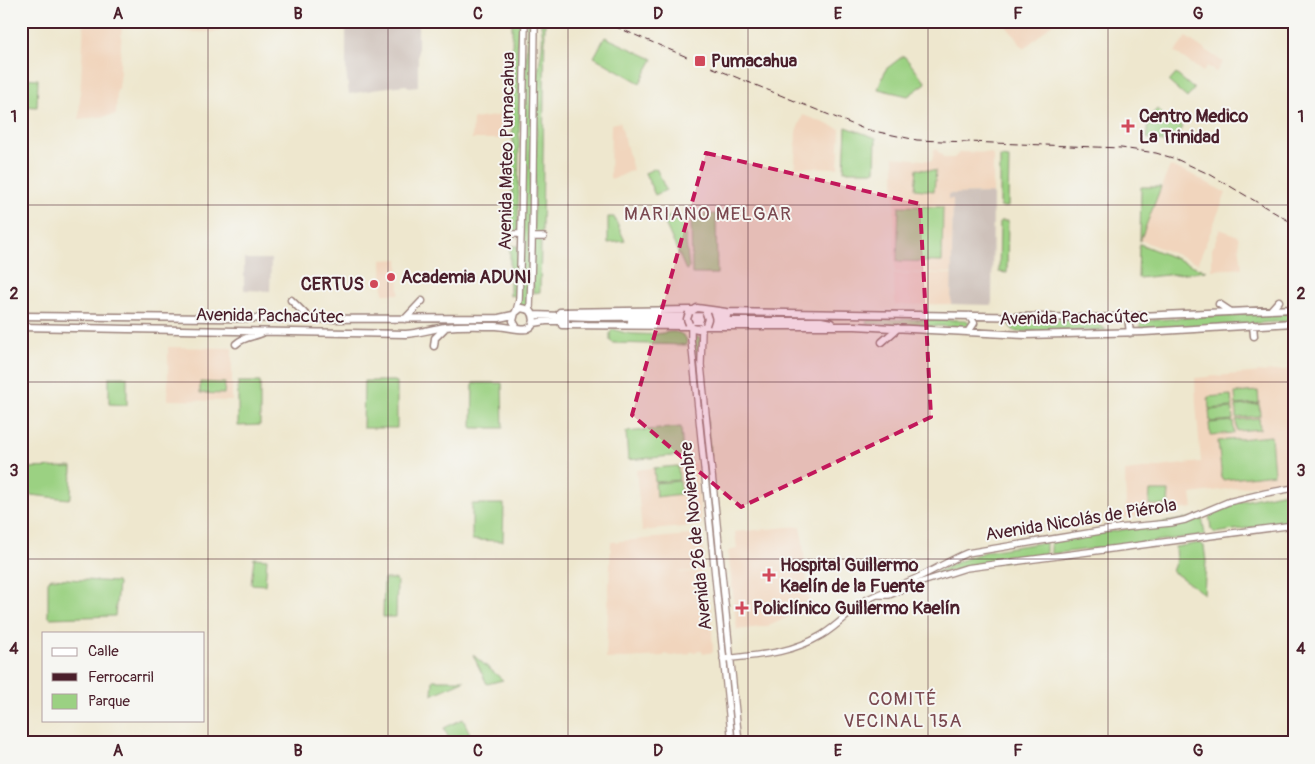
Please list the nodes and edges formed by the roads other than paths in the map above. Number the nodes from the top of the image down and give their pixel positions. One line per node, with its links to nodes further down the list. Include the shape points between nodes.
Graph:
1 (525, 21): 3 (main road, Avenida Mateo Pumacahua)
2 (535, 21): 4 (main road, Avenida Mateo Pumacahua)
3 (524, 88): 4 (main road); 6 (main road, Avenida Mateo Pumacahua)
4 (535, 88): 7 (main road, Avenida Mateo Pumacahua)
5 (509, 234): 6 (main road)
6 (521, 234): 19 (main road, Avenida Mateo Pumacahua, via 519,300)
7 (532, 237): 8 (main road); 17 (main road, Avenida Mateo Pumacahua)
8 (544, 237)
9 (290, 300): 26 (main road)
10 (422, 301): 27 (main road)
11 (1279, 301): 14 (main road)
12 (1220, 304): 18 (main road)
13 (1294, 309): 14 (main road, Avenida Pachacútec)
14 (1271, 310): 18 (main road, Avenida Pachacútec)
15 (690, 311): 16 (main road, via 697,308); 17 (main road); 31 (main road, bridge, via 687,318)
16 (705, 311): 20 (main road, Avenida Pachacútec); 32 (main road, bridge, via 708,319)
17 (532, 312): 19 (main road, via 524,308); 20 (main road, Avenida Pachacútec, via 591,317); 29 (main road)
18 (1231, 312): 24 (main road, Avenida Pachacútec)
19 (515, 313): 27 (main road, Avenida Pachacútec, via 499,318); 39 (main road, via 513,323)
20 (858, 315): 23 (main road, Avenida Pachacútec)
21 (21, 316): 22 (main road, Avenida Pachacútec)
22 (43, 316): 25 (main road, Avenida Pachacútec); 36 (main road, via 38,322)
23 (969, 316): 24 (main road, Avenida Pachacútec); 44 (main road, via 974,323)
24 (1128, 317): 45 (main road)
25 (162, 318): 26 (main road, Avenida Pachacútec); 38 (main road)
26 (310, 318): 27 (main road, Avenida Pachacútec)
27 (404, 319)
28 (1294, 323): 30 (main road, Avenida Pachacútec)
29 (533, 324): 31 (main road); 33 (main road, Avenida Pachacútec, via 554,321 821,321); 39 (main road, via 526,330)
30 (1254, 325): 41 (main road, Avenida Pachacútec); 46 (main road)
31 (690, 326): 32 (main road, via 698,329); 55 (main road, Avenida 26 de Noviembre)
32 (704, 326): 33 (main road, Avenida Pachacútec); 54 (main road, Avenida 26 de Noviembre, via 702,365)
33 (855, 326): 40 (main road, Avenida Pachacútec)
34 (21, 327): 35 (main road, Avenida Pachacútec)
35 (30, 327): 36 (main road, Avenida Pachacútec); 42 (main road)
36 (40, 327): 38 (main road, Avenida Pachacútec)
37 (447, 327): 39 (main road, Avenida Pachacútec); 43 (main road, Avenida Pachacútec, via 406,334); 50 (main road, via 435,338)
38 (161, 328): 43 (main road, Avenida Pachacútec)
39 (517, 328)
40 (898, 328): 44 (main road, Avenida Pachacútec); 48 (main road)
41 (1193, 330): 45 (main road, Avenida Pachacútec); 47 (main road)
42 (21, 331)
43 (266, 331): 49 (main road, via 243,338)
44 (968, 332): 45 (main road, Avenida Pachacútec, via 1026,335)
45 (1130, 333)
46 (1254, 336)
47 (1193, 339)
48 (882, 342)
49 (236, 344)
50 (434, 346)
51 (1294, 488): 53 (main road, Avenida Nicolás de Piérola, via 1228,502 1171,523 1112,529 967,553)
52 (1294, 525): 53 (main road, Avenida Nicolás de Piérola, via 966,568 889,595)
53 (878, 595): 54 (main road, Avenida Nicolás de Piérola, via 862,602 822,635 800,645 774,654)
54 (731, 658): 55 (main road, Avenida Nicolás de Piérola); 57 (main road, Avenida 26 de Noviembre)
55 (723, 659): 56 (main road, Avenida 26 de Noviembre)
56 (732, 743)
57 (739, 743)

